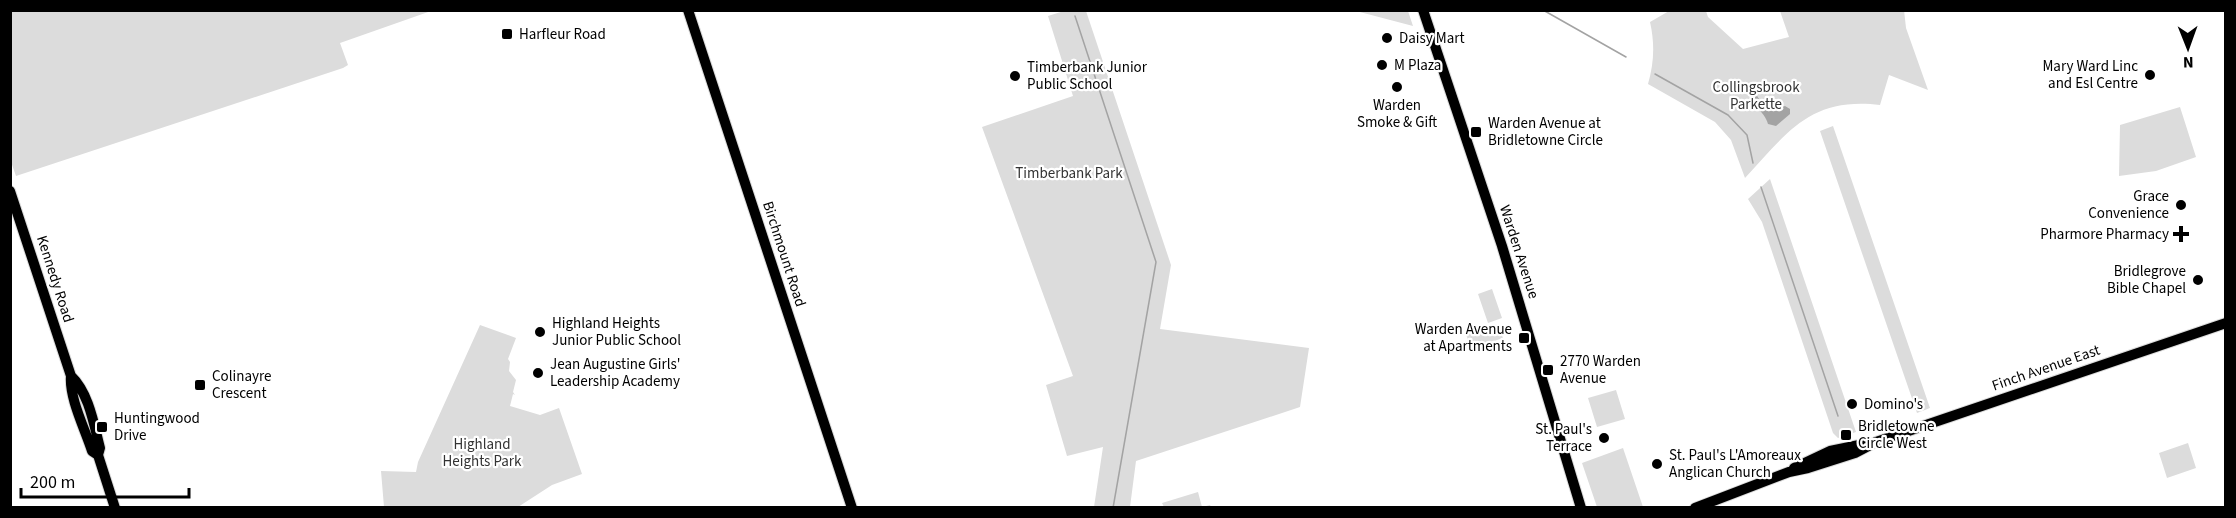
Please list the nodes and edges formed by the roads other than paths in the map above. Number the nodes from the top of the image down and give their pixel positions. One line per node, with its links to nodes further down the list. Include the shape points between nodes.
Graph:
1 (688, 10): 7 (main road, Birchmount Road)
2 (1423, 10): 5 (main road, Warden Avenue, via 1502,246)
3 (10, 191): 6 (main road, Kennedy Road, via 72,376 88,405 100,448 98,455)
4 (2226, 323): 8 (main road, Finch Avenue East)
5 (1582, 506)
6 (115, 507)
7 (852, 507)
8 (1695, 507)

